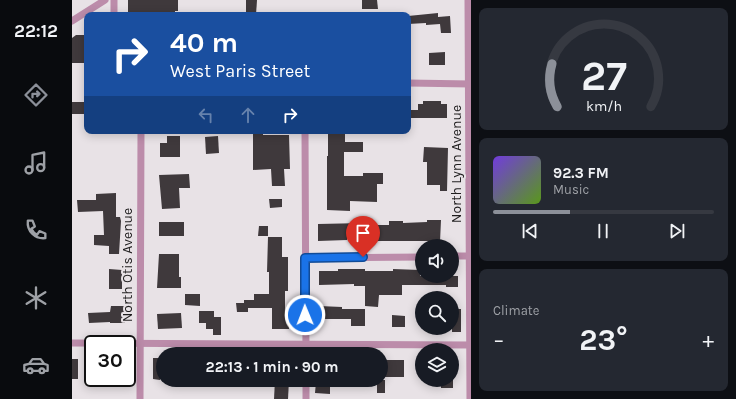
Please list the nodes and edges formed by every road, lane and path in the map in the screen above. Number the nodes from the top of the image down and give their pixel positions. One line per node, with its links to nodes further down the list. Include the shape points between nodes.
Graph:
1 (105, 0): 4 (street)
2 (114, 0): 5 (street)
3 (468, 0): 9 (street, North Lynn Avenue)
4 (87, 12)
5 (114, 12)
6 (84, 14): 7 (street)
7 (72, 22)
8 (411, 83): 9 (street)
9 (470, 84): 14 (street, North Lynn Avenue)
10 (140, 134): 17 (street, North Otis Avenue)
11 (305, 134): 15 (street)
12 (415, 256): 15 (street)
13 (459, 256): 14 (street)
14 (470, 256): 19 (street, North Lynn Avenue)
15 (305, 258): 18 (street)
16 (72, 343): 17 (street)
17 (140, 343): 18 (street); 21 (street, North Otis Avenue)
18 (306, 344): 19 (street)
19 (471, 345): 23 (street, North Lynn Avenue)
20 (306, 387): 22 (street)
21 (140, 399)
22 (306, 399)
23 (470, 399)

